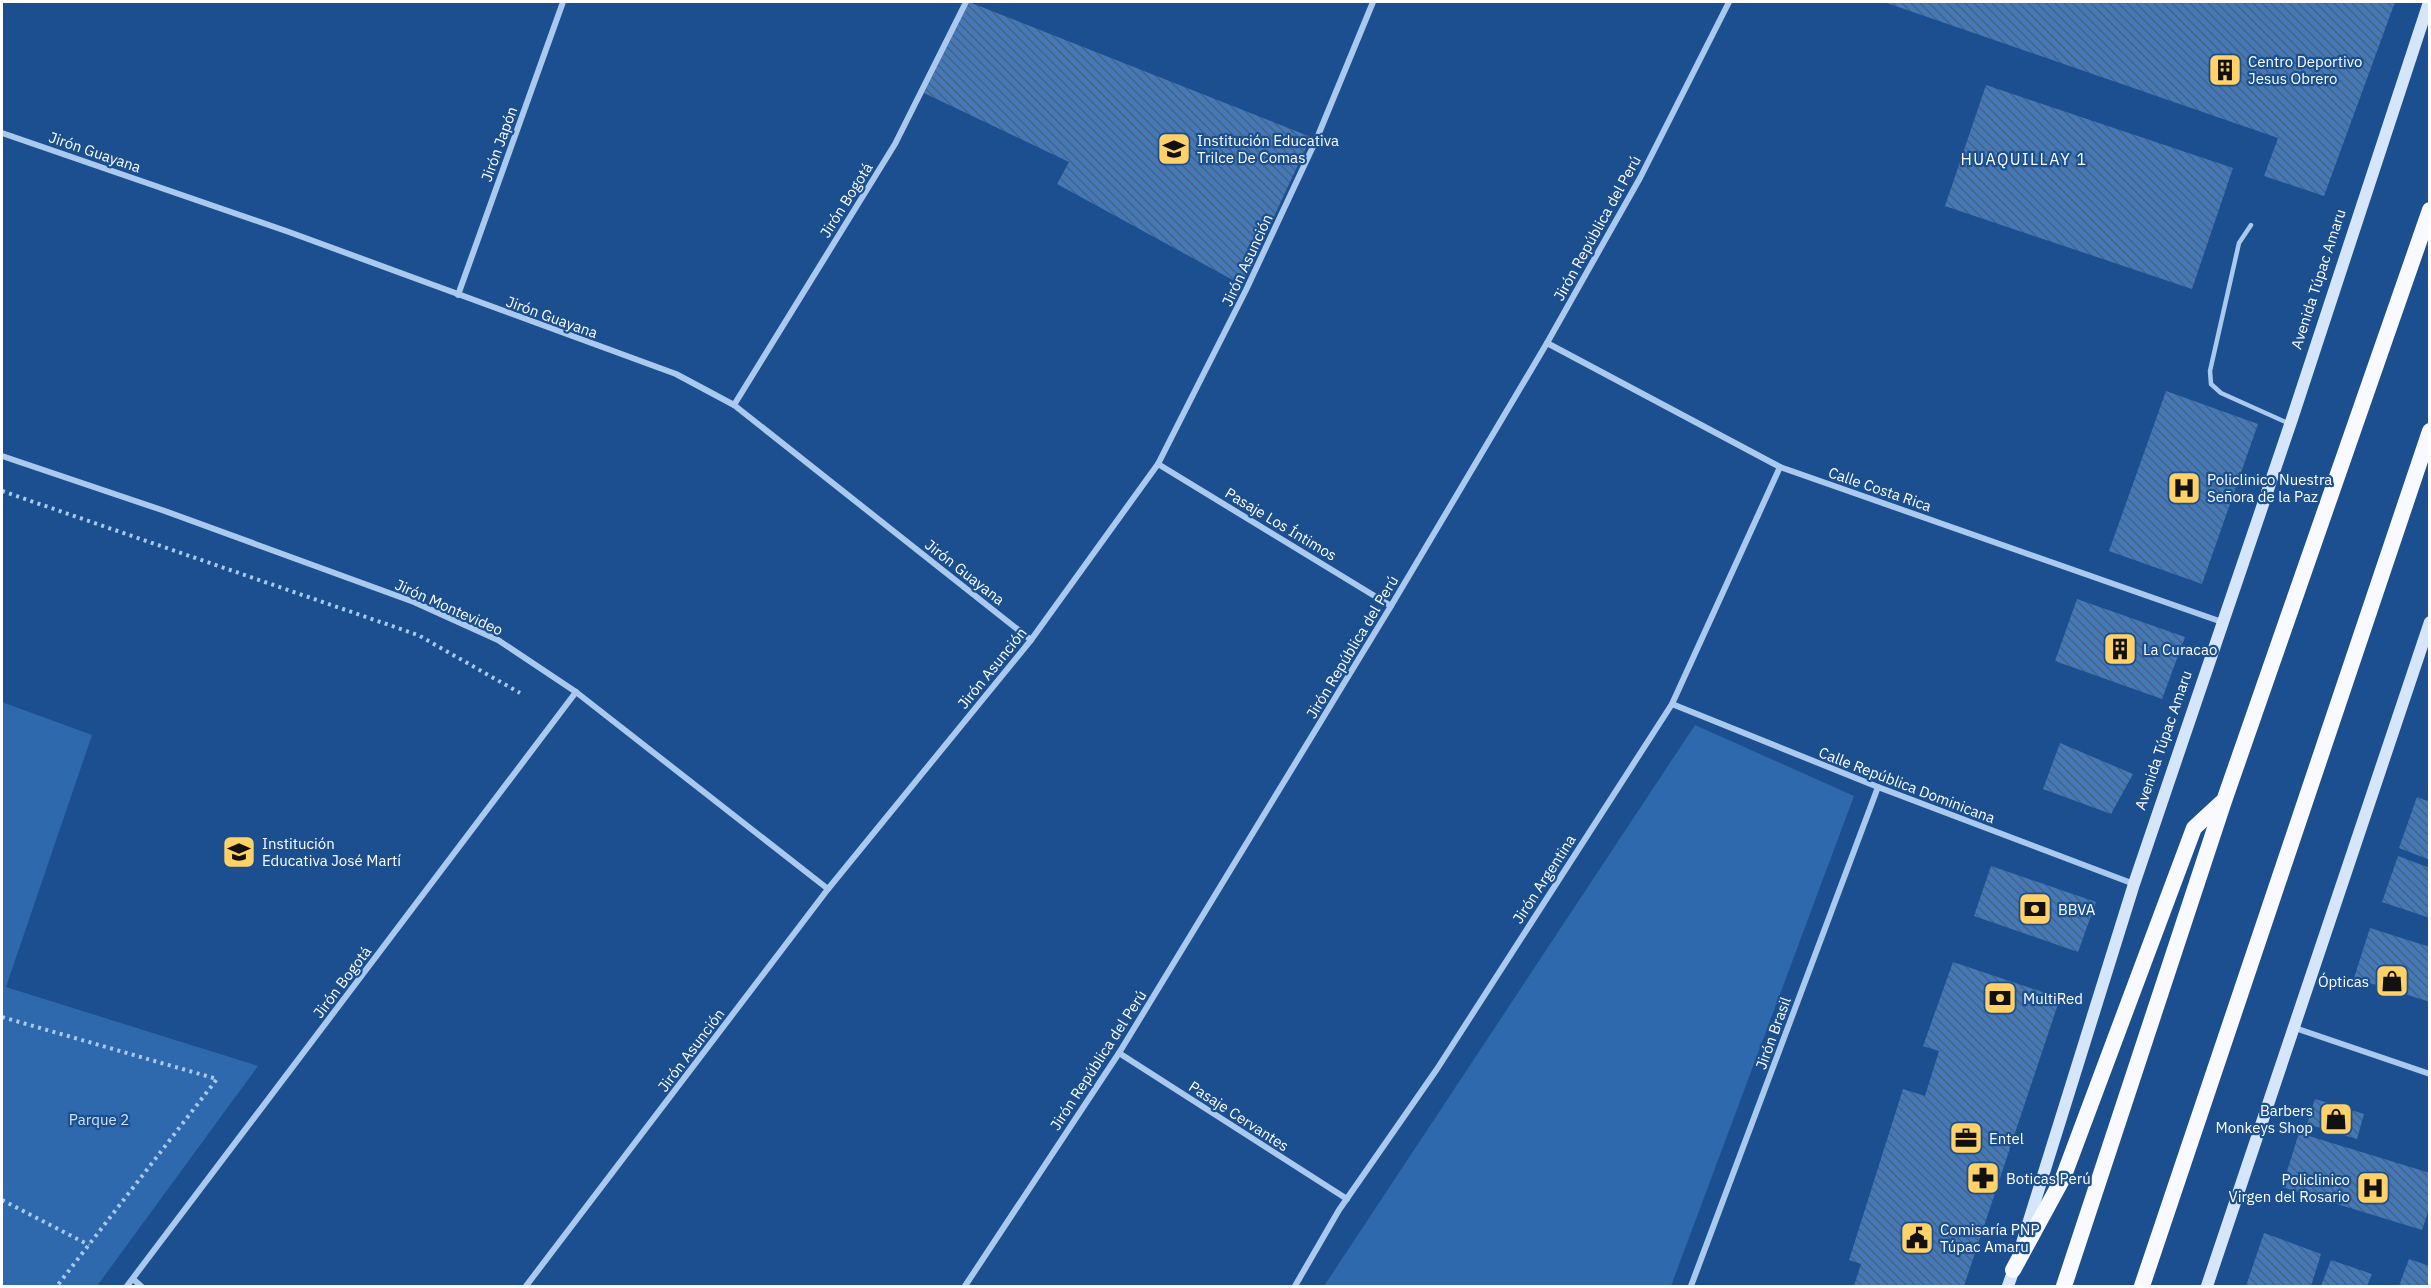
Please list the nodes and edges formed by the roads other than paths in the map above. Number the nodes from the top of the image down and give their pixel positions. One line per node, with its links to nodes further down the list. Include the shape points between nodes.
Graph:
1 (563, 2): 9 (street, Jirón Japón)
2 (966, 2): 11 (street, Jirón Bogotá, via 895,144)
3 (1373, 2): 15 (street, Jirón Asunción, via 1317,138)
4 (1729, 2): 10 (street, Jirón República del Perú, via 1640,178)
5 (2428, 2): 12 (main road, Avenida Túpac Amaru)
6 (2, 133): 9 (street, Jirón Guayana)
7 (2430, 210): 24 (highway)
8 (2251, 225): 12 (lane, via 2239,243 2210,371 2211,384 2221,393)
9 (458, 295): 11 (street, Jirón Guayana, via 676,374)
10 (1547, 343): 16 (street, Calle Costa Rica); 17 (street, Jirón República del Perú)
11 (734, 405): 20 (street, Jirón Guayana)
12 (2290, 424): 18 (main road, Avenida Túpac Amaru)
13 (2430, 431): 41 (highway)
14 (2, 456): 21 (street, Jirón Montevideo, via 414,602 498,640)
15 (1158, 464): 17 (street, Pasaje Los Íntimos); 20 (street, Jirón Asunción)
16 (1780, 467): 18 (street, Calle Costa Rica); 22 (street, Jirón Argentina)
17 (1391, 606): 28 (street, Jirón República del Perú)
18 (2222, 622): 25 (main road, Avenida Túpac Amaru)
19 (2430, 622): 27 (main road)
20 (1031, 640): 26 (street, Jirón Asunción)
21 (576, 692): 26 (street, Jirón Montevideo); 32 (street, Jirón Bogotá)
22 (1672, 704): 23 (street, Calle República Dominicana); 30 (street, Jirón Argentina, via 1437,1069)
23 (1878, 788): 25 (street, Calle República Dominicana); 38 (street, Jirón Brasil)
24 (2224, 801): 31 (highway, via 2194,828 2063,1178); 40 (highway)
25 (2134, 884): 31 (main road, Avenida Túpac Amaru)
26 (828, 889): 35 (street, Jirón Asunción)
27 (2295, 1028): 29 (street); 42 (main road)
28 (1119, 1053): 30 (street, Pasaje Cervantes); 36 (street, Jirón República del Perú)
29 (2430, 1074)
30 (1347, 1199): 37 (street, Jirón Argentina)
31 (2013, 1270): 39 (main road, Avenida Túpac Amaru)
32 (133, 1279): 33 (street, Jirón Bogotá); 34 (street)
33 (127, 1287)
34 (141, 1287)
35 (526, 1287)
36 (965, 1287)
37 (1295, 1287)
38 (1691, 1287)
39 (2008, 1287)
40 (2064, 1287)
41 (2142, 1287)
42 (2207, 1287)

